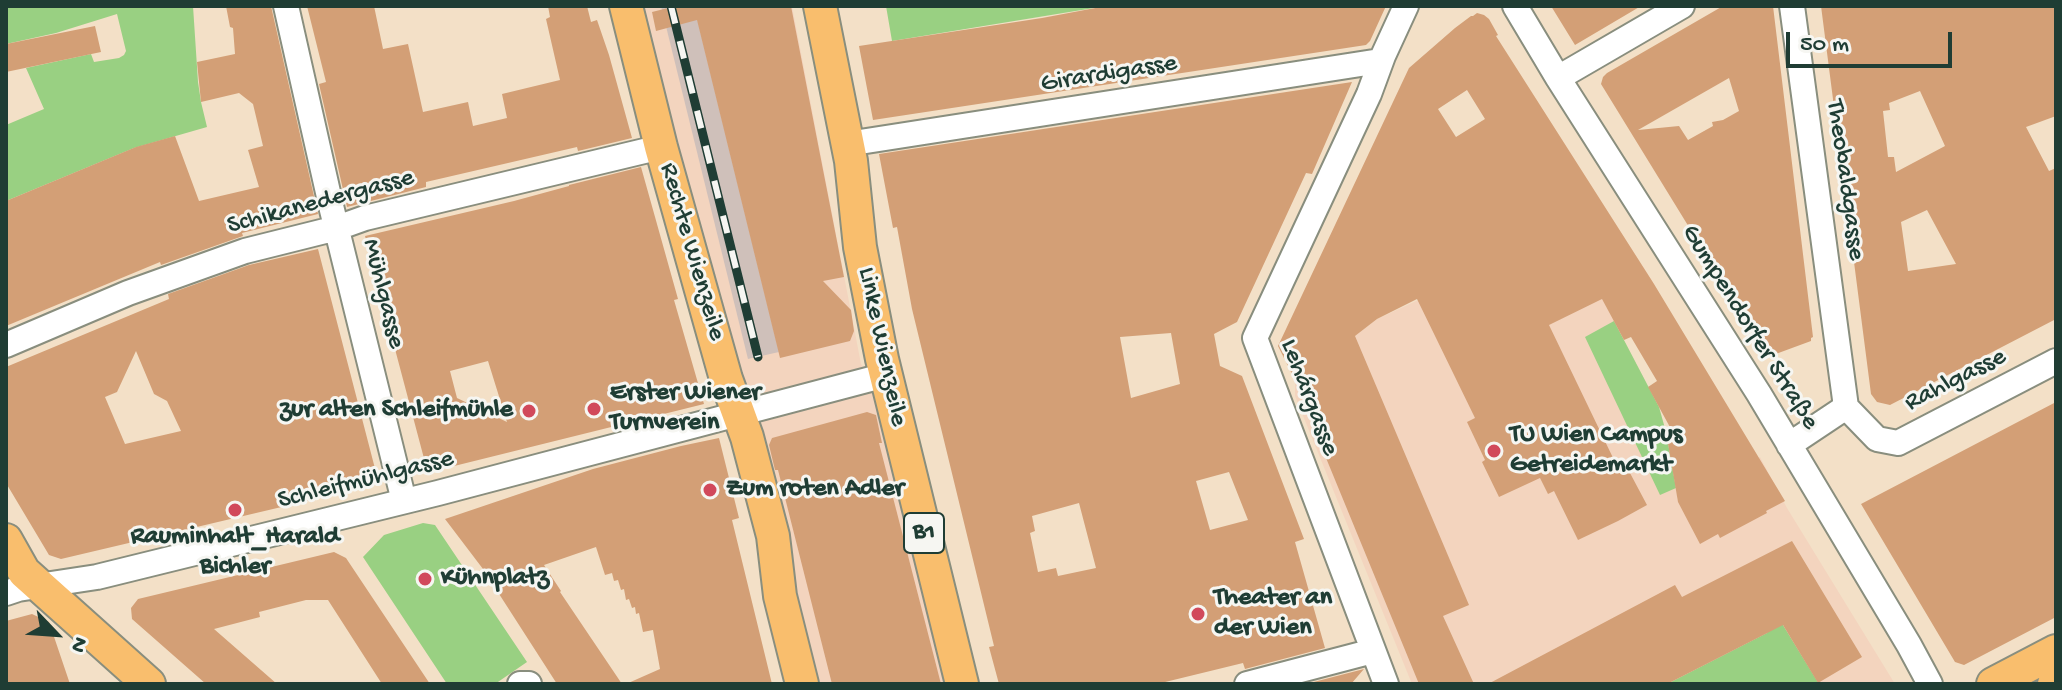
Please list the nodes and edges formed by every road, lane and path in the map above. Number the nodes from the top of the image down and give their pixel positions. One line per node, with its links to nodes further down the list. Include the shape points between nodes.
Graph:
1 (286, 6): 12 (street, Mühlgasse)
2 (626, 6): 11 (main road, Rechte Wienzeile)
3 (820, 6): 10 (main road, Linke Wienzeile / B1)
4 (1406, 6): 8 (street, Lehárgasse)
5 (1515, 6): 9 (street, Gumpendorfer Straße)
6 (1682, 6): 9 (street)
7 (1792, 6): 16 (street, Theobaldgasse)
8 (1380, 61): 10 (street, Girardigasse); 23 (street, Lehárgasse, via 1255,338)
9 (1558, 78): 18 (street, Gumpendorfer Straße)
10 (847, 144): 15 (main road, Linke Wienzeile / B1, via 860,247)
11 (661, 147): 12 (street, Schikanedergasse); 17 (main road, Rechte Wienzeile)
12 (337, 228): 13 (street, Schikanedergasse, via 230,256); 19 (street, Mühlgasse)
13 (6, 345)
14 (2056, 361): 16 (street, Rahlgasse, via 1898,443 1877,439)
15 (886, 375): 17 (street, Schleifmühlgasse); 29 (main road, Linke Wienzeile / B1)
16 (1846, 407): 18 (street)
17 (738, 413): 19 (street, Schleifmühlgasse); 28 (main road, Rechte Wienzeile, via 773,536 780,596)
18 (1789, 445): 32 (street, Gumpendorfer Straße)
19 (404, 501): 21 (street, Schleifmühlgasse)
20 (6, 540): 21 (main road, via 24,572)
21 (41, 587): 22 (street, Schleifmühlgasse); 25 (main road)
22 (6, 593)
23 (1373, 651): 30 (street); 31 (street, Lehárgasse)
24 (2056, 651): 33 (main road)
25 (149, 684)
26 (520, 684): 27 (street)
27 (529, 684)
28 (802, 684)
29 (962, 684)
30 (1247, 684)
31 (1386, 684)
32 (1930, 684)
33 (1993, 684)

